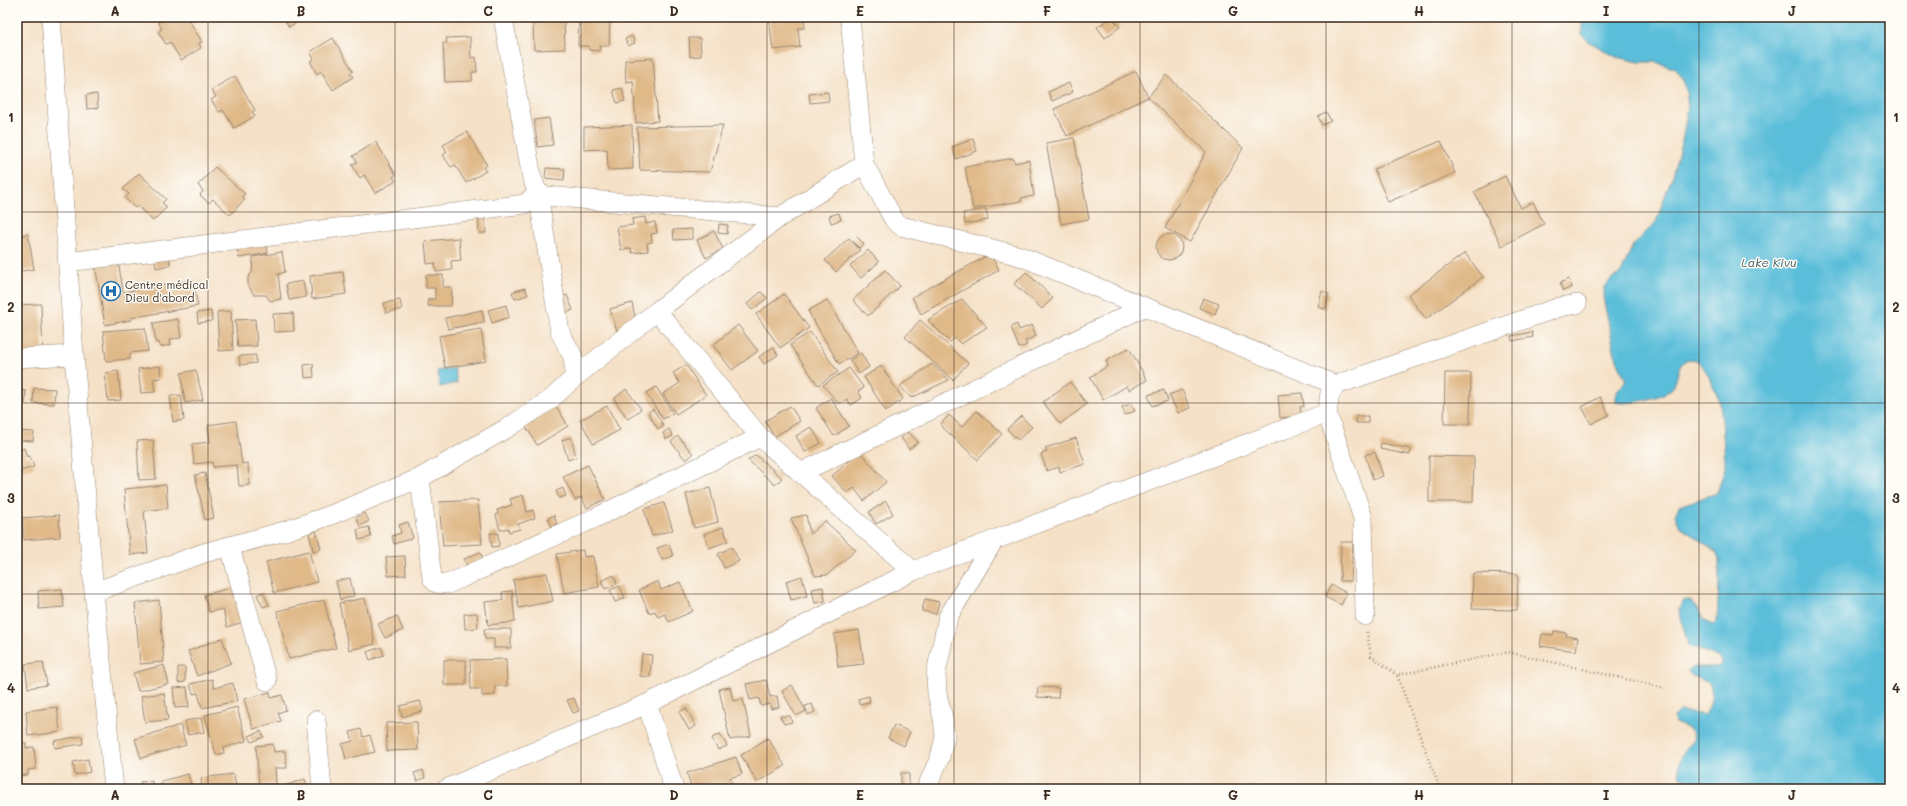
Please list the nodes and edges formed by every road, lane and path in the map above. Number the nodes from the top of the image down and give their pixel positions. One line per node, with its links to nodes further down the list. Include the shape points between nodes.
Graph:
1 (51, 17): 7 (street)
2 (503, 17): 5 (street, via 532,178)
3 (850, 17): 4 (street)
4 (864, 164): 6 (street); 9 (street, via 894,220 901,226 1013,253)
5 (538, 193): 6 (street, via 547,196); 7 (street, via 525,204); 13 (street, via 560,332 573,357)
6 (780, 216): 10 (street)
7 (68, 262): 11 (street)
8 (1577, 304): 14 (street, via 1560,307)
9 (1144, 307): 14 (street); 17 (street)
10 (657, 311): 13 (street); 16 (street)
11 (74, 355): 12 (street); 22 (street)
12 (17, 358)
13 (575, 377): 18 (street, via 550,400 527,416)
14 (1336, 385): 15 (street, via 1330,393)
15 (1327, 413): 19 (street); 23 (street, via 1363,518)
16 (760, 437): 17 (street); 18 (street, via 595,518 448,584 436,583 432,578)
17 (800, 472): 21 (street)
18 (420, 478): 20 (street, via 331,515)
19 (994, 540): 21 (street); 33 (street, via 948,617 936,673 945,737 940,757)
20 (230, 547): 22 (street, via 204,553); 25 (street)
21 (913, 571): 27 (street)
22 (94, 592): 29 (street)
23 (1365, 616): 24 (path, via 1371,656)
24 (1397, 675): 26 (path, via 1508,652); 34 (path)
25 (267, 681)
26 (1665, 688)
27 (647, 704): 31 (street); 32 (street)
28 (316, 720): 30 (street)
29 (114, 789)
30 (322, 789)
31 (446, 789)
32 (674, 789)
33 (926, 789)
34 (1440, 789)

